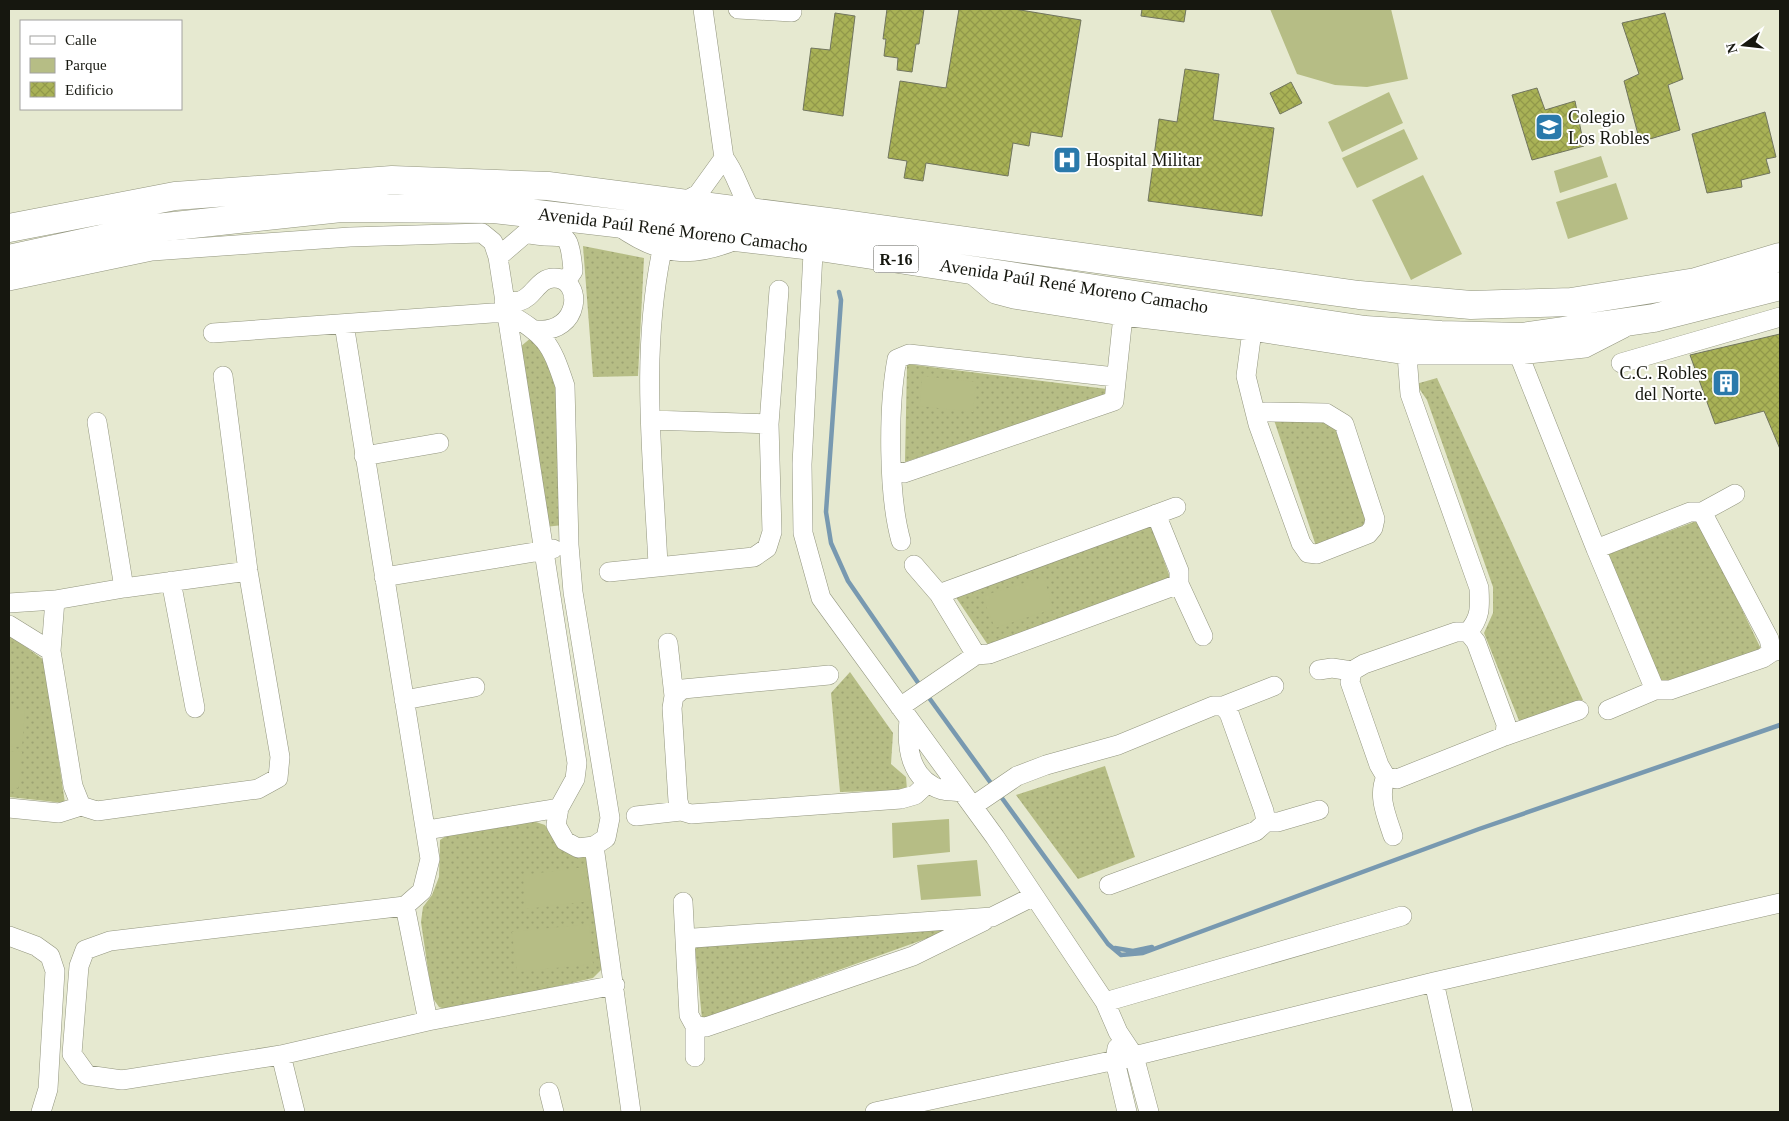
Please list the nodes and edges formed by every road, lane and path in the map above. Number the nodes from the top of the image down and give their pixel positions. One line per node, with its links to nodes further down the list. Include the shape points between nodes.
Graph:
1 (703, 9): 4 (street)
2 (738, 9): 3 (street)
3 (792, 12)
4 (724, 158): 6 (street, via 698,194); 7 (street)
5 (142, 202): 6 (main road, Avenida Paúl René Moreno Camacho / R-16, via 175,196 392,180 548,186); 10 (main road, Avenida Paúl René Moreno Camacho / R-16); 13 (street)
6 (682, 203): 7 (main road, Avenida Paúl René Moreno Camacho / R-16)
7 (752, 212): 11 (main road, Avenida Paúl René Moreno Camacho / R-16)
8 (529, 224): 9 (main road, Avenida Paúl René Moreno Camacho / R-16); 13 (main road, Avenida Paúl René Moreno Camacho / R-16, via 494,209 341,208); 15 (street); 20 (street, via 568,239 573,272)
9 (616, 224): 12 (main road, Avenida Paúl René Moreno Camacho / R-16); 14 (street, via 638,240)
10 (9, 228)
11 (814, 233): 12 (main road, Avenida Paúl René Moreno Camacho / R-16); 16 (main road, Avenida Paúl René Moreno Camacho / R-16, via 1471,305 1571,302 1696,282); 18 (main road, Avenida Paúl René Moreno Camacho / R-16); 81 (street, via 802,464 803,533 821,598)
12 (740, 238): 14 (street, via 716,248 689,252)
13 (149, 240): 15 (street, via 482,233 492,242); 17 (main road, Avenida Paúl René Moreno Camacho / R-16); 19 (street)
14 (662, 250): 37 (street, via 652,320 648,386)
15 (498, 257): 23 (street)
16 (1780, 257)
17 (9, 259)
18 (967, 270): 24 (street, via 995,294); 26 (main road, Avenida Paúl René Moreno Camacho / R-16, via 1366,330 1441,336 1522,337)
19 (9, 281)
20 (566, 281): 23 (street, via 554,278 543,282 530,295); 28 (street, via 573,292 574,308 569,319 547,331)
21 (1780, 286): 26 (main road, Avenida Paúl René Moreno Camacho / R-16)
22 (778, 290): 39 (street)
23 (505, 306): 27 (street); 28 (street); 50 (street)
24 (1123, 316): 29 (street); 35 (street)
25 (1780, 317): 33 (street)
26 (1639, 320): 32 (street, via 1585,348)
27 (344, 324): 30 (street); 41 (street)
28 (536, 330): 48 (street, via 557,361 565,386)
29 (1252, 331): 31 (street); 36 (street, via 1246,376)
30 (213, 333)
31 (1407, 355): 32 (street); 63 (street, via 1410,394 1479,588 1480,611)
32 (1519, 355): 49 (street)
33 (1621, 363)
34 (223, 376): 53 (street)
35 (1116, 377): 42 (street, via 1114,401 904,473); 42 (street, via 909,354 897,359)
36 (1257, 416): 36 (street, via 1301,543 1308,553 1316,554 1368,534 1374,528 1375,519 1344,424 1326,413 1266,412)
37 (651, 420): 39 (street); 51 (street)
38 (97, 422): 58 (street)
39 (769, 424): 51 (street, via 772,532 767,548 754,557)
40 (439, 443): 41 (street)
41 (364, 456): 55 (street)
42 (892, 470): 47 (street, via 896,521)
43 (1735, 494): 45 (street)
44 (1176, 507): 46 (street)
45 (1702, 512): 49 (street, via 1690,512); 67 (street)
46 (1156, 514): 57 (street, via 1179,571); 59 (street)
47 (902, 541)
48 (569, 545): 50 (street); 95 (street, via 573,592 610,818 606,838)
49 (1596, 549): 74 (street)
50 (543, 552): 55 (street); 88 (street, via 577,763 571,789)
51 (658, 565): 54 (street)
52 (914, 565): 59 (street)
53 (248, 571): 56 (street); 86 (street, via 280,757 278,778 258,789 97,811)
54 (608, 572)
55 (384, 577): 76 (street)
56 (171, 581): 58 (street); 78 (street)
57 (1180, 584): 64 (street); 68 (street, via 998,651)
58 (124, 588): 60 (street)
59 (939, 594): 68 (street)
60 (55, 600): 61 (street); 66 (street)
61 (9, 603)
62 (9, 625): 66 (street)
63 (1468, 632): 70 (street, via 1456,632 1364,664); 82 (street, via 1476,642 1506,724)
64 (1203, 636)
65 (668, 643): 75 (street)
66 (51, 651): 86 (street, via 73,786)
67 (1776, 651): 74 (street, via 1670,690)
68 (976, 655): 81 (street, via 917,696)
69 (1319, 670): 70 (street, via 1332,668)
70 (1352, 672): 83 (street, via 1350,682)
71 (828, 676): 75 (street, via 683,689)
72 (1274, 686): 77 (street)
73 (475, 687): 76 (street)
74 (1654, 690): 80 (street)
75 (674, 696): 89 (street, via 672,708)
76 (404, 700): 93 (street)
77 (1222, 706): 85 (street, via 1213,706 1118,745 1046,765); 92 (street, via 1229,713)
78 (194, 708)
79 (1579, 710): 82 (street)
80 (1608, 710)
81 (904, 713): 84 (street, via 910,760); 85 (street)
82 (1505, 736): 83 (street, via 1397,780)
83 (1386, 777): 94 (street, via 1381,787)
84 (928, 783): 85 (street); 89 (street, via 915,795 901,799 691,814)
85 (973, 798): 97 (street)
86 (81, 806): 87 (street, via 59,813)
87 (9, 808)
88 (559, 808): 93 (street); 95 (street, via 556,825 565,841 578,848)
89 (681, 810): 91 (street)
90 (1319, 810): 92 (street, via 1278,822)
91 (636, 816)
92 (1266, 822): 96 (street, via 1256,831)
93 (427, 830): 100 (street, via 430,860 422,891)
94 (1393, 836)
95 (594, 846): 106 (street)
96 (1109, 885)
97 (1034, 896): 102 (street); 107 (street)
98 (683, 902): 104 (street)
99 (1780, 903): 105 (street)
100 (405, 906): 108 (street); 111 (street, via 110,941 85,950 79,966 72,1054 87,1075 122,1080)
101 (1402, 916): 107 (street)
102 (992, 917): 104 (street); 109 (street, via 913,956 706,1027)
103 (9, 936): 116 (street, via 36,946 50,956 56,971 48,1089)
104 (686, 941): 109 (street, via 689,1015)
105 (1434, 982): 112 (street); 123 (street)
106 (615, 985): 108 (street); 119 (street)
107 (1105, 1002): 110 (street)
108 (428, 1021): 111 (street)
109 (695, 1026): 113 (street)
110 (1118, 1032): 112 (street); 114 (street)
111 (281, 1055): 117 (street)
112 (1134, 1056): 114 (street); 122 (street)
113 (695, 1057)
114 (1115, 1061): 120 (street); 121 (street)
115 (549, 1092): 118 (street)
116 (41, 1112)
117 (295, 1112)
118 (554, 1112)
119 (631, 1112)
120 (875, 1112)
121 (1127, 1112)
122 (1148, 1112)
123 (1464, 1112)

